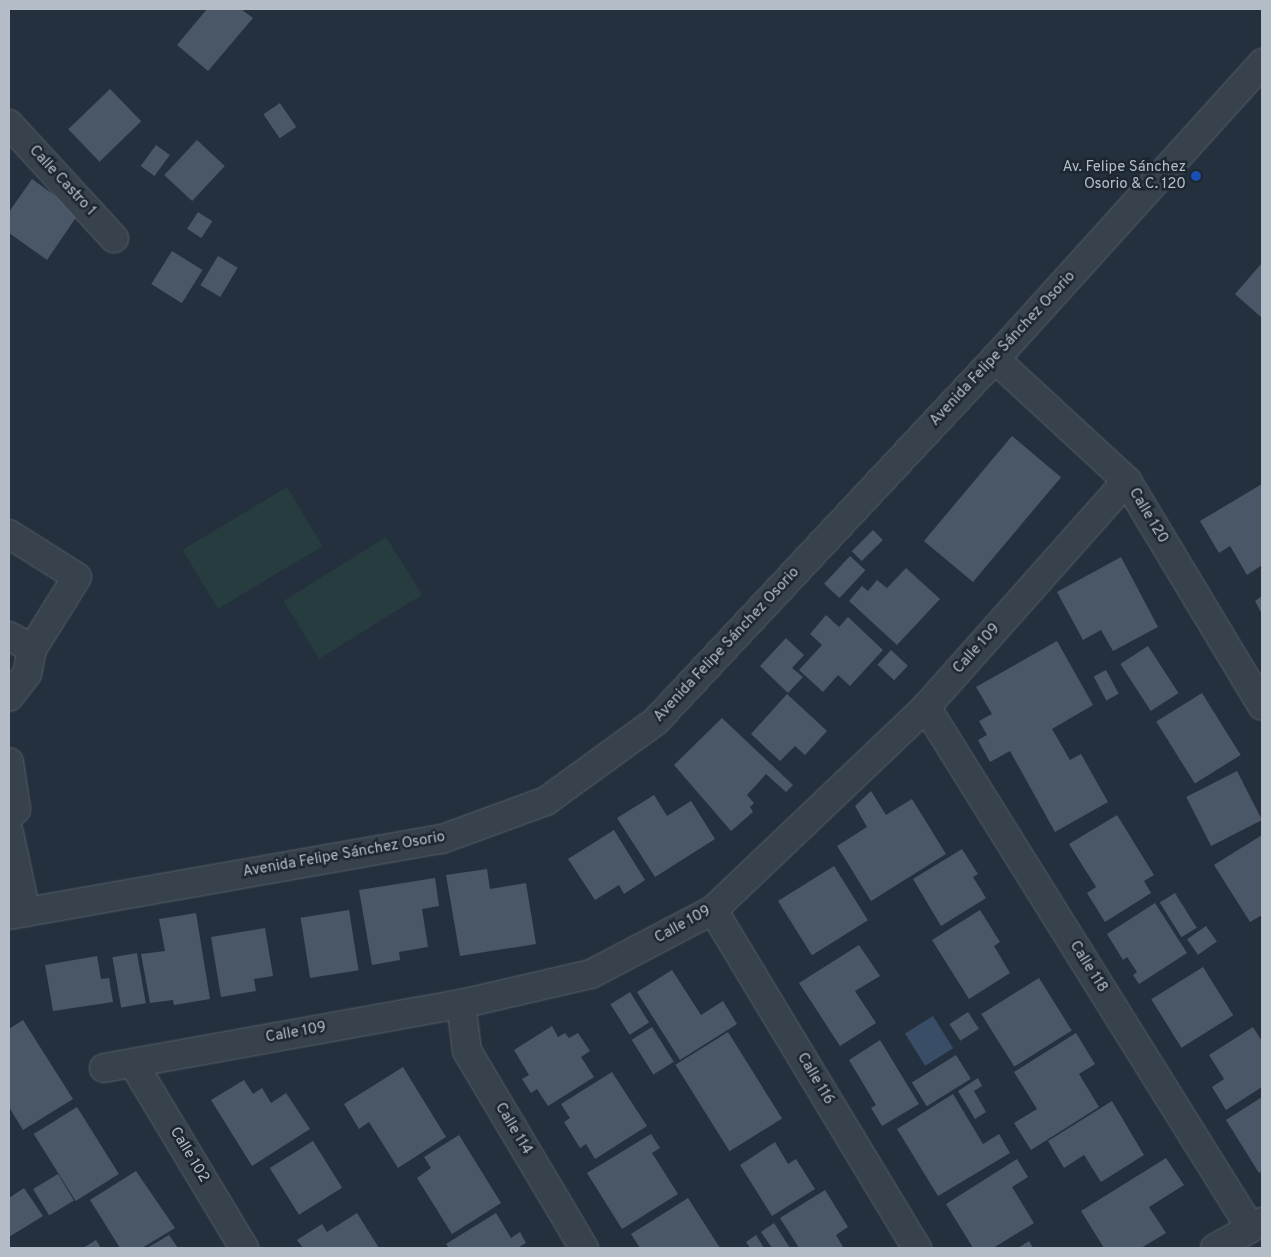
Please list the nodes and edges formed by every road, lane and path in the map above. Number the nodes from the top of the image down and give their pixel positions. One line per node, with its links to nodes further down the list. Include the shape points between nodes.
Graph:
1 (1262, 63): 4 (street, Avenida Felipe Sánchez Osorio)
2 (9, 124): 3 (street, Calle Castro 1)
3 (114, 238)
4 (994, 359): 5 (street, Calle 120); 16 (street, Avenida Felipe Sánchez Osorio, via 656,721 546,801 442,839)
5 (1126, 481): 10 (street, Calle 120); 11 (street, Calle 109)
6 (9, 534): 8 (street, via 77,577)
7 (9, 636): 8 (street)
8 (32, 649): 9 (street, via 27,674)
9 (9, 697)
10 (1262, 706)
11 (926, 707): 15 (street, Calle 109); 20 (street, Calle 118)
12 (9, 762): 13 (street, via 16,809)
13 (9, 817)
14 (9, 833): 16 (street)
15 (713, 910): 17 (street, Calle 109, via 591,974); 23 (street, Calle 116)
16 (17, 913)
17 (461, 1004): 18 (street, Calle 109); 22 (street, Calle 114, via 467,1052)
18 (133, 1063): 19 (street, Calle 109); 21 (street, Calle 102)
19 (104, 1068)
20 (1256, 1224): 24 (street)
21 (244, 1248)
22 (584, 1248)
23 (917, 1248)
24 (1215, 1248)

